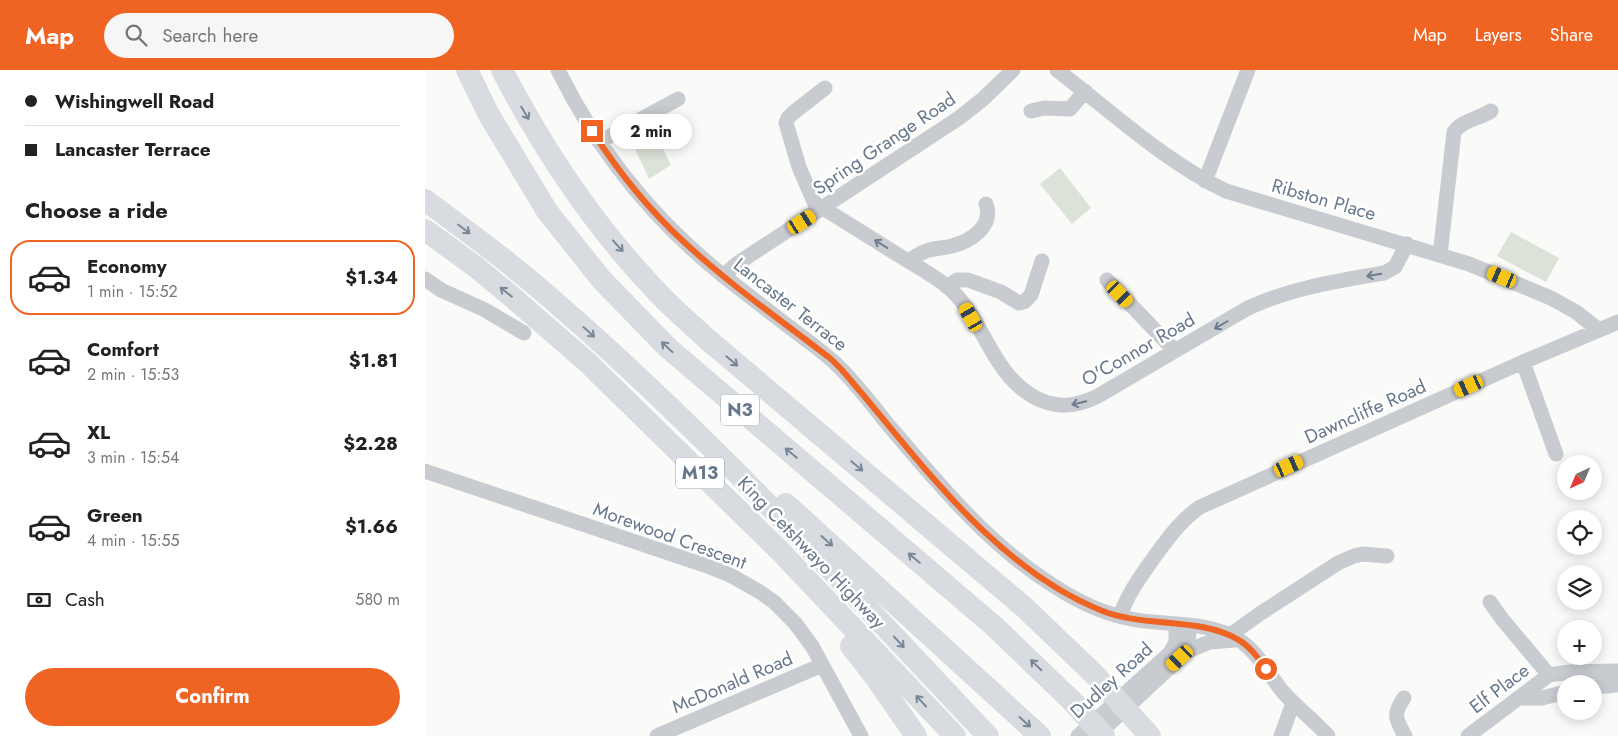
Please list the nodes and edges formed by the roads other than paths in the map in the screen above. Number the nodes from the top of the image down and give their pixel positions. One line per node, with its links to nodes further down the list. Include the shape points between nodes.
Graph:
1 (467, 70): 58 (highway, N3, one-way to 1, via 1071,700 994,626 667,347 601,279 547,211 489,115)
2 (502, 70): 59 (highway, N3, one-way to 59, via 565,178 611,239 664,299 707,339 995,581 1096,676)
3 (558, 70): 12 (street, Lancaster Terrace)
4 (1013, 70): 16 (street, Spring Grange Road, via 959,118)
5 (1057, 70): 8 (street, Ribston Place)
6 (1248, 70): 13 (street)
7 (825, 88): 16 (street, via 793,113 786,123 799,167)
8 (1085, 91): 10 (street, via 1070,109); 13 (street, Ribston Place)
9 (678, 99): 12 (street)
10 (1031, 111)
11 (1491, 111): 19 (street, via 1463,122 1453,132)
12 (599, 142): 22 (street, Lancaster Terrace, via 660,219)
13 (1205, 181): 18 (street, Ribston Place, via 1239,196)
14 (425, 200): 31 (highway, King Cetshwayo Highway / M13, one-way to 31, via 549,296)
15 (986, 204): 20 (street, via 988,217 974,235 953,246 922,252)
16 (820, 210): 20 (street, O'Connor Road, one-way to 16); 22 (street, Spring Grange Road)
17 (425, 230): 27 (highway, King Cetshwayo Highway / M13, one-way to 17, via 476,267)
18 (1407, 244): 19 (street, Ribston Place); 29 (street, O'Connor Road, one-way to 29, via 1395,267 1384,273 1270,298)
19 (1441, 255): 28 (street, Ribston Place, via 1551,298)
20 (908, 261): 25 (street, O'Connor Road)
21 (1042, 261): 25 (street, via 1031,295 1023,302 968,280 957,280)
22 (723, 276): 36 (street, Lancaster Terrace, via 831,359 935,480 1007,552 1074,598)
23 (425, 279): 27 (street, via 485,310)
24 (1107, 280): 29 (street)
25 (947, 287): 29 (street, O'Connor Road, one-way to 25, via 1085,402 1064,406 1045,403 1027,393 1003,370 965,307)
26 (1618, 322): 28 (street, Dawncliffe Road)
27 (530, 325): 52 (highway, via 667,450 799,587 865,662); 53 (highway, King Cetshwayo Highway / M13, one-way to 27, via 780,551 599,374)
28 (1599, 330): 30 (street, Dawncliffe Road)
29 (1175, 351)
30 (1523, 362): 32 (street); 36 (street, Dawncliffe Road, via 1200,507 1185,517 1168,538 1131,589)
31 (657, 395): 54 (highway, King Cetshwayo Highway / M13, one-way to 54, via 819,558); 55 (highway, one-way to 55, via 771,490)
32 (1556, 454)
33 (425, 471): 40 (street, Morewood Crescent, via 729,575 760,592 785,613 804,634)
34 (1387, 556): 38 (street, via 1362,554 1338,563 1261,613)
35 (1491, 602): 42 (street, Elf Place)
36 (1120, 616): 37 (street, Lancaster Terrace)
37 (1183, 625): 38 (street, Lancaster Terrace); 39 (street, Dudley Road, via 1188,642); 56 (street, Dudley Road, via 1170,653)
38 (1234, 637): 39 (street, Dudley Road); 48 (street, via 1252,651)
39 (1185, 652): 57 (street, Dudley Road)
40 (822, 665): 49 (street, McDonald Road); 51 (street, Morewood Crescent)
41 (1618, 671): 42 (street)
42 (1549, 675): 47 (street, Elf Place)
43 (1618, 685): 44 (street)
44 (1602, 686)
45 (1557, 694): 47 (street)
46 (1404, 698): 62 (street, via 1396,708 1396,714)
47 (1521, 698): 63 (street, Elf Place)
48 (1293, 703): 60 (street); 61 (street)
49 (691, 729): 50 (street, McDonald Road)
50 (657, 736)
51 (861, 736)
52 (916, 736)
53 (955, 736)
54 (988, 736)
55 (1040, 736)
56 (1078, 736)
57 (1096, 736)
58 (1103, 736)
59 (1151, 736)
60 (1281, 736)
61 (1328, 736)
62 (1405, 736)
63 (1468, 736)

